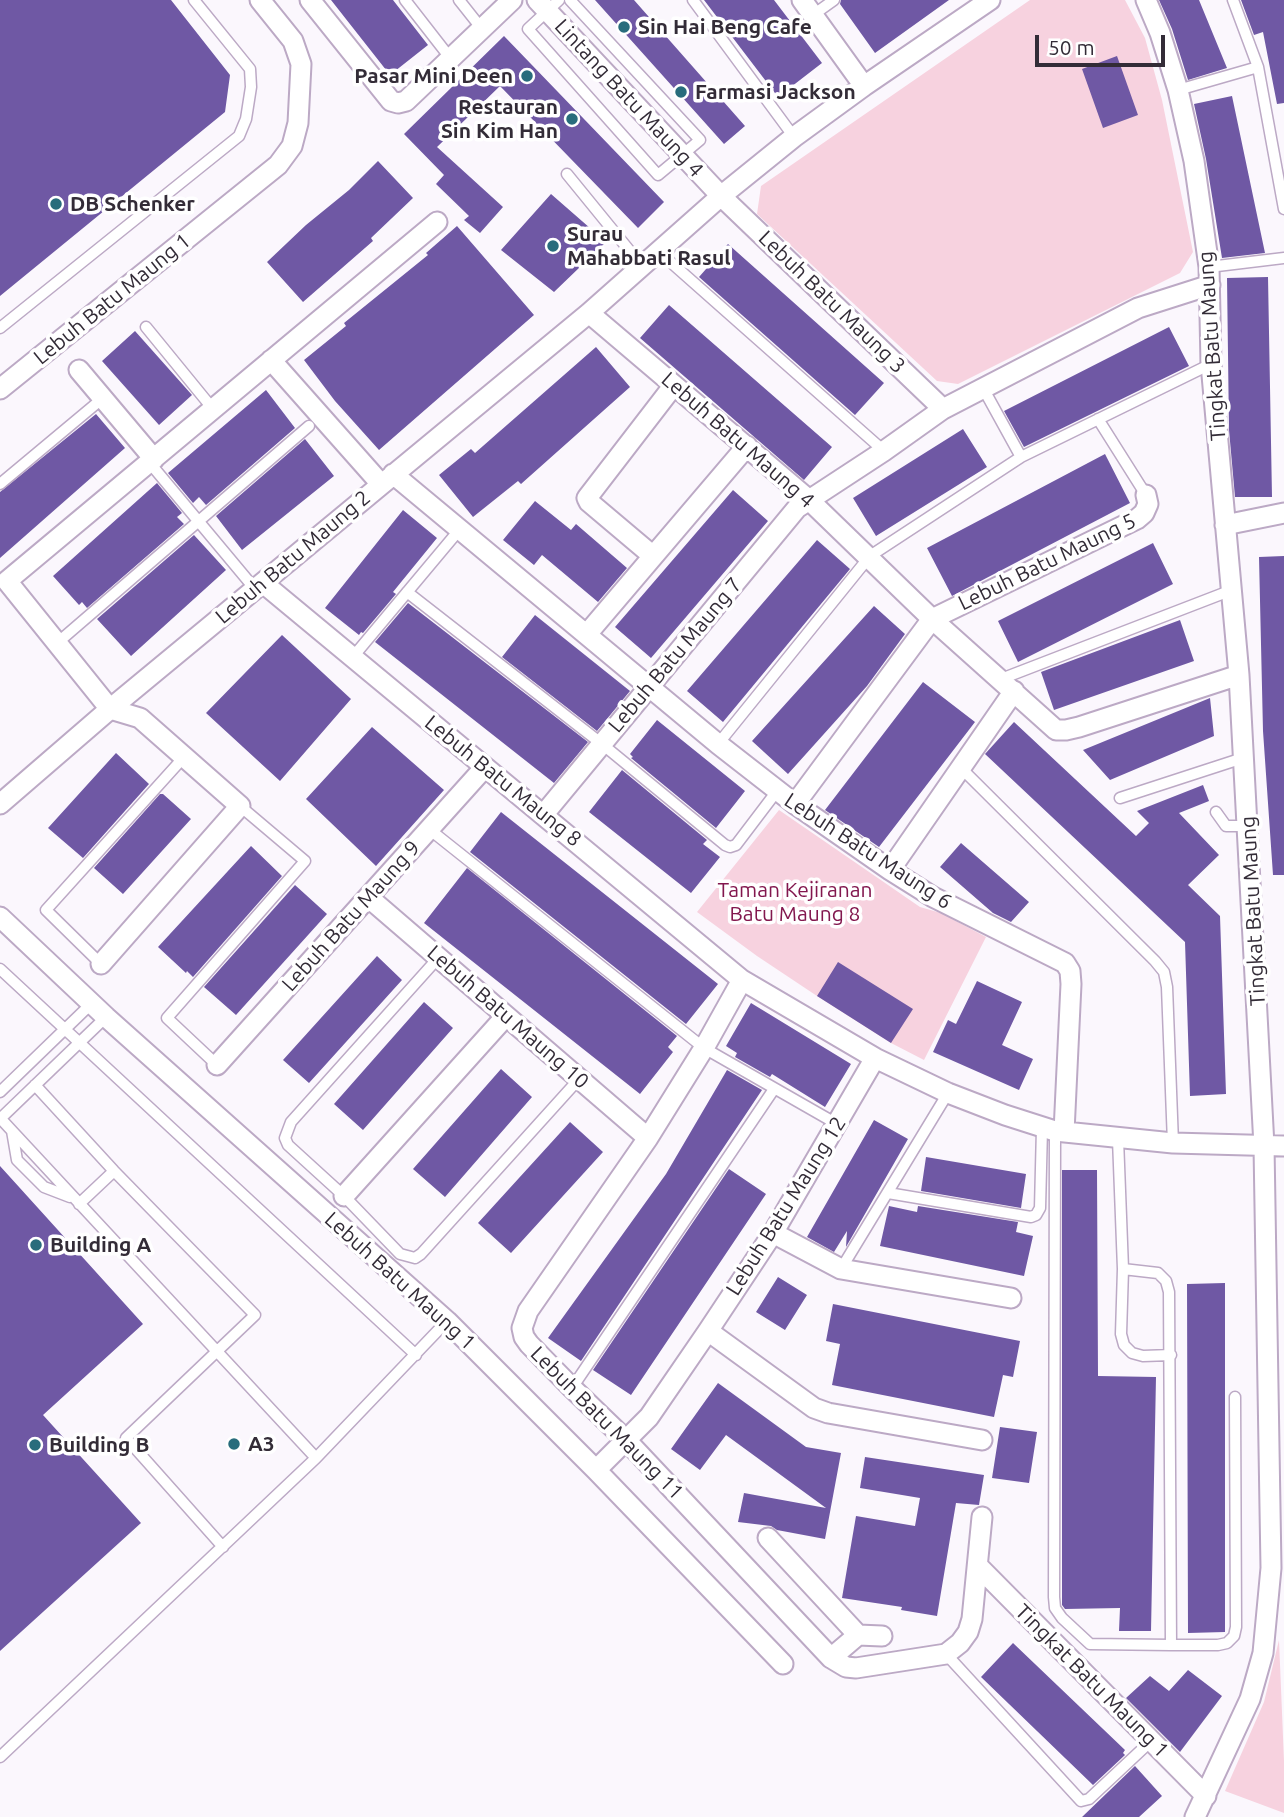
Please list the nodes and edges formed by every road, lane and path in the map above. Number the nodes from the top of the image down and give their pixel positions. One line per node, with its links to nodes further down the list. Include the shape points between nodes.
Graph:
1 (194, 0): 32 (lane, via 250,69 246,119 239,136)
2 (260, 0): 38 (street, Lebuh Batu Maung 1, via 293,41 302,64 292,146 278,165)
3 (310, 0): 16 (street, via 391,101 406,101)
4 (405, 0): 16 (lane)
5 (459, 0): 15 (lane)
6 (570, 0): 21 (lane, via 700,140)
7 (693, 0): 20 (lane)
8 (834, 0): 14 (lane)
9 (990, 0): 18 (street)
10 (1146, 0): 19 (street, Tingkat Batu Maung)
11 (1233, 0): 17 (lane)
12 (505, 2): 15 (street)
13 (548, 4): 21 (street, Lintang Batu Maung 4); 21 (lane, via 528,29 658,175)
14 (808, 7): 18 (street)
15 (482, 29): 16 (street)
16 (451, 59)
17 (1258, 67): 19 (lane); 24 (lane)
18 (864, 86): 20 (street)
19 (1178, 90): 29 (street, Tingkat Batu Maung, via 1194,161)
20 (794, 137): 23 (street)
21 (682, 155): 23 (street, Lintang Batu Maung 4)
22 (567, 174): 28 (lane)
23 (721, 196): 26 (street); 41 (street, Lebuh Batu Maung 3)
24 (1284, 209)
25 (437, 222): 33 (street)
26 (658, 251): 28 (street); 45 (lane)
27 (1284, 258): 29 (lane)
28 (642, 266): 30 (street)
29 (1209, 276): 34 (street, Tingkat Batu Maung); 37 (street)
30 (589, 313): 36 (street, Lebuh Batu Maung 4); 48 (street, Lebuh Batu Maung 2)
31 (146, 327): 40 (lane)
32 (0, 328)
33 (271, 360): 40 (street); 48 (street, Lebuh Batu Maung 6)
34 (1211, 364): 42 (lane); 54 (street, Tingkat Batu Maung)
35 (79, 370): 39 (street)
36 (674, 385): 44 (street, Lebuh Batu Maung 4); 56 (street, via 587,498)
37 (983, 388): 41 (street); 46 (lane)
38 (0, 389)
39 (103, 398): 47 (street); 49 (lane)
40 (213, 409): 47 (street)
41 (943, 409): 45 (street)
42 (1098, 419): 46 (lane); 50 (lane)
43 (309, 426): 53 (lane)
44 (747, 446): 51 (street, Lebuh Batu Maung 4); 56 (street)
45 (884, 451): 51 (street)
46 (1021, 457): 57 (lane)
47 (151, 461): 53 (lane); 58 (street)
48 (387, 479): 55 (street, Lebuh Batu Maung 6); 59 (street, Lebuh Batu Maung 2)
49 (0, 484)
50 (1146, 495): 62 (street, Lebuh Batu Maung 5, via 1148,504 1137,519)
51 (808, 499): 57 (street, Lebuh Batu Maung 4); 68 (street, Lebuh Batu Maung 7)
52 (1284, 513): 54 (street)
53 (198, 521): 59 (lane); 64 (lane)
54 (1225, 525): 60 (street, Tingkat Batu Maung)
55 (460, 529): 61 (lane); 63 (street, Lebuh Batu Maung 6)
56 (653, 555): 63 (street)
57 (870, 556): 62 (street, Lebuh Batu Maung 4); 71 (lane)
58 (4, 577): 64 (street)
59 (259, 586): 65 (street, Lebuh Batu Maung 8); 69 (street, Lebuh Batu Maung 2)
60 (1232, 590): 66 (street, Tingkat Batu Maung); 67 (lane)
61 (407, 592): 65 (lane); 70 (lane)
62 (932, 619): 67 (street, Lebuh Batu Maung 4); 79 (street)
63 (587, 634): 68 (street, Lebuh Batu Maung 6)
64 (56, 644): 69 (street)
65 (352, 658): 74 (street, Lebuh Batu Maung 8)
66 (1240, 675): 67 (street, Lebuh Batu Maung 4, via 1066,730 1048,725); 73 (street, Tingkat Batu Maung)
67 (1007, 685): 75 (street)
68 (649, 687): 70 (street, Lebuh Batu Maung 7); 71 (street, Lebuh Batu Maung 6)
69 (110, 709): 72 (street, via 140,718); 78 (street, Lebuh Batu Maung 2)
70 (602, 744): 76 (lane, via 730,847); 82 (street, Lebuh Batu Maung 7)
71 (718, 744): 76 (street, Lebuh Batu Maung 6)
72 (184, 757): 80 (street); 89 (lane, via 46,910)
73 (1242, 758): 77 (lane); 83 (street, Tingkat Batu Maung)
74 (485, 768): 82 (street, Lebuh Batu Maung 8); 84 (street, Lebuh Batu Maung 9)
75 (961, 768): 85 (street); 111 (lane, via 1164,972)
76 (777, 791): 79 (street, Lebuh Batu Maung 6)
77 (1120, 798)
78 (0, 804)
79 (795, 804): 85 (street, Lebuh Batu Maung 6)
80 (240, 806): 89 (street); 99 (lane, via 305,861 167,1018)
81 (1216, 812): 83 (lane, via 1226,826)
82 (544, 814): 91 (street, Lebuh Batu Maung 8)
83 (1249, 826): 112 (street, Tingkat Batu Maung)
84 (429, 829): 86 (street, Lebuh Batu Maung 9); 97 (lane)
85 (890, 870): 107 (street, Lebuh Batu Maung 6, via 933,897 1065,963 1071,984)
86 (368, 897): 88 (street, Lebuh Batu Maung 10); 99 (street, Lebuh Batu Maung 9)
87 (0, 917): 92 (street, Lebuh Batu Maung 1)
88 (439, 957): 93 (street, Lebuh Batu Maung 10); 115 (lane, via 286,1129 288,1146)
89 (101, 964)
90 (0, 969): 95 (lane)
91 (742, 980): 97 (street, Lebuh Batu Maung 11); 98 (street)
92 (91, 1004): 94 (street, Lebuh Batu Maung 1); 95 (lane)
93 (506, 1016): 100 (street, Lebuh Batu Maung 10); 115 (street)
94 (106, 1017): 96 (lane); 121 (street, Lebuh Batu Maung 1)
95 (65, 1030): 96 (lane); 103 (lane)
96 (78, 1042): 101 (lane); 125 (lane)
97 (704, 1048): 102 (lane); 109 (street, Lebuh Batu Maung 11)
98 (875, 1058): 104 (street); 106 (street, Lebuh Batu Maung 12)
99 (217, 1065)
100 (579, 1079): 109 (street, Lebuh Batu Maung 10); 115 (lane, via 415,1258 400,1254)
101 (35, 1085): 105 (lane); 113 (lane)
102 (774, 1088): 106 (lane); 126 (lane)
103 (0, 1092)
104 (948, 1093): 107 (street); 114 (lane)
105 (0, 1119): 108 (lane)
106 (837, 1124): 117 (street, Lebuh Batu Maung 12)
107 (1054, 1130): 110 (street); 114 (lane, via 1040,1208 1031,1217); 138 (lane, via 1055,1608 1090,1644)
108 (12, 1131): 116 (lane); 116 (lane, via 17,1160 44,1187)
109 (648, 1138): 126 (street, Lebuh Batu Maung 11, via 524,1320 522,1328 529,1344)
110 (1118, 1139): 111 (street); 119 (lane)
111 (1172, 1143): 112 (street)
112 (1274, 1146): 144 (street, Tingkat Batu Maung, via 1271,1568 1263,1653 1250,1699)
113 (114, 1171): 116 (lane); 123 (lane, via 255,1315)
114 (888, 1193): 118 (lane)
115 (344, 1196)
116 (77, 1201): 123 (lane)
117 (772, 1233): 118 (street); 122 (street, Lebuh Batu Maung 12)
118 (841, 1269): 120 (street)
119 (1123, 1269): 124 (lane, via 1158,1273 1166,1281); 124 (lane, via 1124,1345 1143,1356)
120 (1011, 1298)
121 (447, 1321): 125 (lane); 131 (street, Lebuh Batu Maung 1)
122 (708, 1331): 128 (street, via 814,1408); 129 (street, Lebuh Batu Maung 12)
123 (218, 1352): 130 (lane); 134 (lane, via 127,1438)
124 (1171, 1354): 138 (lane)
125 (416, 1355): 130 (lane)
126 (572, 1388): 129 (street, Lebuh Batu Maung 11)
127 (1235, 1397): 138 (lane, via 1234,1636 1218,1645)
128 (982, 1440)
129 (627, 1441): 131 (street, Lebuh Batu Maung 12); 140 (street, Lebuh Batu Maung 11)
130 (316, 1458): 134 (lane)
131 (596, 1470): 141 (street, Lebuh Batu Maung 1)
132 (982, 1517): 135 (street)
133 (768, 1538): 136 (street)
134 (223, 1547): 143 (lane)
135 (978, 1566): 139 (street, via 968,1632); 142 (street, Tingkat Batu Maung 1)
136 (858, 1635): 137 (street); 140 (street)
137 (882, 1636)
138 (1171, 1645)
139 (946, 1654): 140 (street, via 856,1668); 142 (lane, via 1081,1801 1089,1799)
140 (831, 1658)
141 (783, 1664)
142 (1151, 1741): 144 (street, Tingkat Batu Maung 1)
143 (0, 1757)
144 (1206, 1796): 145 (street, Tingkat Batu Maung)
145 (1195, 1817)

